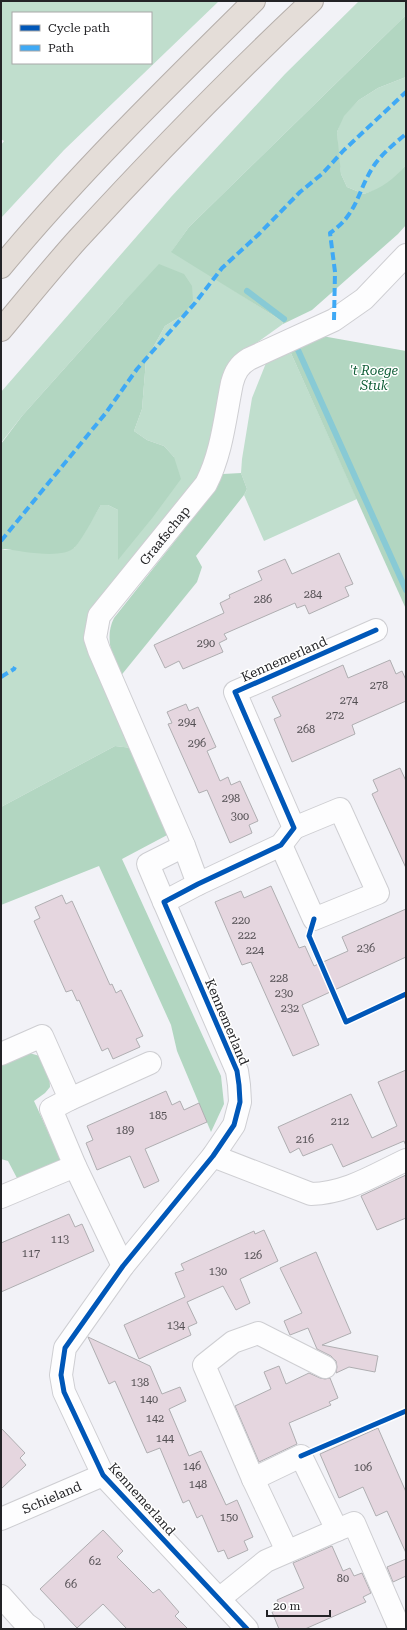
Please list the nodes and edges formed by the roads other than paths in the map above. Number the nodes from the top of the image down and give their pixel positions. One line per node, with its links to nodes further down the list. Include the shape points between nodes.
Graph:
1 (254, 1): 4 (highway, via 152,101)
2 (312, 1): 5 (highway, via 200,109 147,165 76,242)
3 (406, 255): 9 (street, Graafschap, via 364,299 329,323 240,365 232,383 213,471 206,484 99,616 95,638 99,650)
4 (1, 267)
5 (1, 330)
6 (376, 630): 7 (street, Kennemerland, via 235,692)
7 (294, 828): 8 (street); 8 (street, via 340,809 378,893 314,919)
8 (281, 845): 10 (street)
9 (184, 846): 10 (street, Graafschap); 11 (street, Kennemerland, via 148,864)
10 (198, 884): 11 (street)
11 (164, 902): 15 (street, Kennemerland, via 237,1071 240,1102 234,1125)
12 (1, 1054): 14 (street, via 42,1036)
13 (150, 1063): 14 (street)
14 (70, 1099): 17 (street, via 51,1109)
15 (213, 1156): 16 (street, via 311,1194 328,1193 350,1187); 19 (street, Kennemerland)
16 (406, 1160)
17 (75, 1166): 18 (street); 19 (street)
18 (1, 1197)
19 (123, 1266): 21 (street, Kennemerland, via 65,1348 61,1375 64,1392)
20 (325, 1367): 22 (street, via 258,1332 233,1342 204,1365)
21 (103, 1475): 23 (street, Schieland); 27 (street, Kennemerland)
22 (253, 1479): 24 (street, via 301,1456); 25 (street)
23 (1, 1520)
24 (336, 1530): 25 (street); 30 (street, via 354,1523)
25 (287, 1551): 27 (street, via 266,1561)
26 (1, 1596): 28 (street)
27 (219, 1599): 29 (street, Kennemerland)
28 (26, 1627)
29 (247, 1629)
30 (400, 1629)

